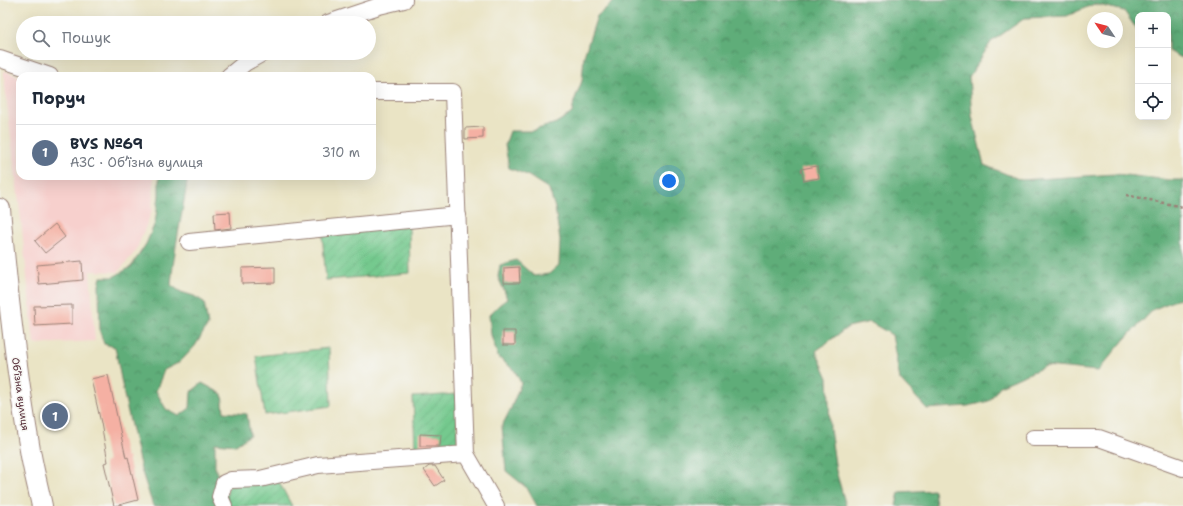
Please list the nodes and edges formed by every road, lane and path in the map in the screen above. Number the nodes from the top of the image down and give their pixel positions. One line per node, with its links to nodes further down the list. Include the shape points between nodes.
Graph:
1 (404, 0): 2 (street)
2 (349, 16)
3 (0, 59): 5 (street)
4 (250, 60): 6 (street)
5 (38, 72)
6 (234, 72)
7 (376, 92): 11 (street, via 454,92)
8 (1126, 195): 9 (path)
9 (1183, 207)
10 (0, 209): 16 (main road, Обʼїзна вулиця, via 17,370)
11 (458, 215): 12 (street); 14 (street)
12 (189, 242)
13 (1033, 438): 15 (street, via 1099,438)
14 (466, 454): 17 (street, via 318,465 260,479 232,480 224,483 220,497); 18 (street)
15 (1183, 468)
16 (42, 506)
17 (224, 506)
18 (496, 506)

